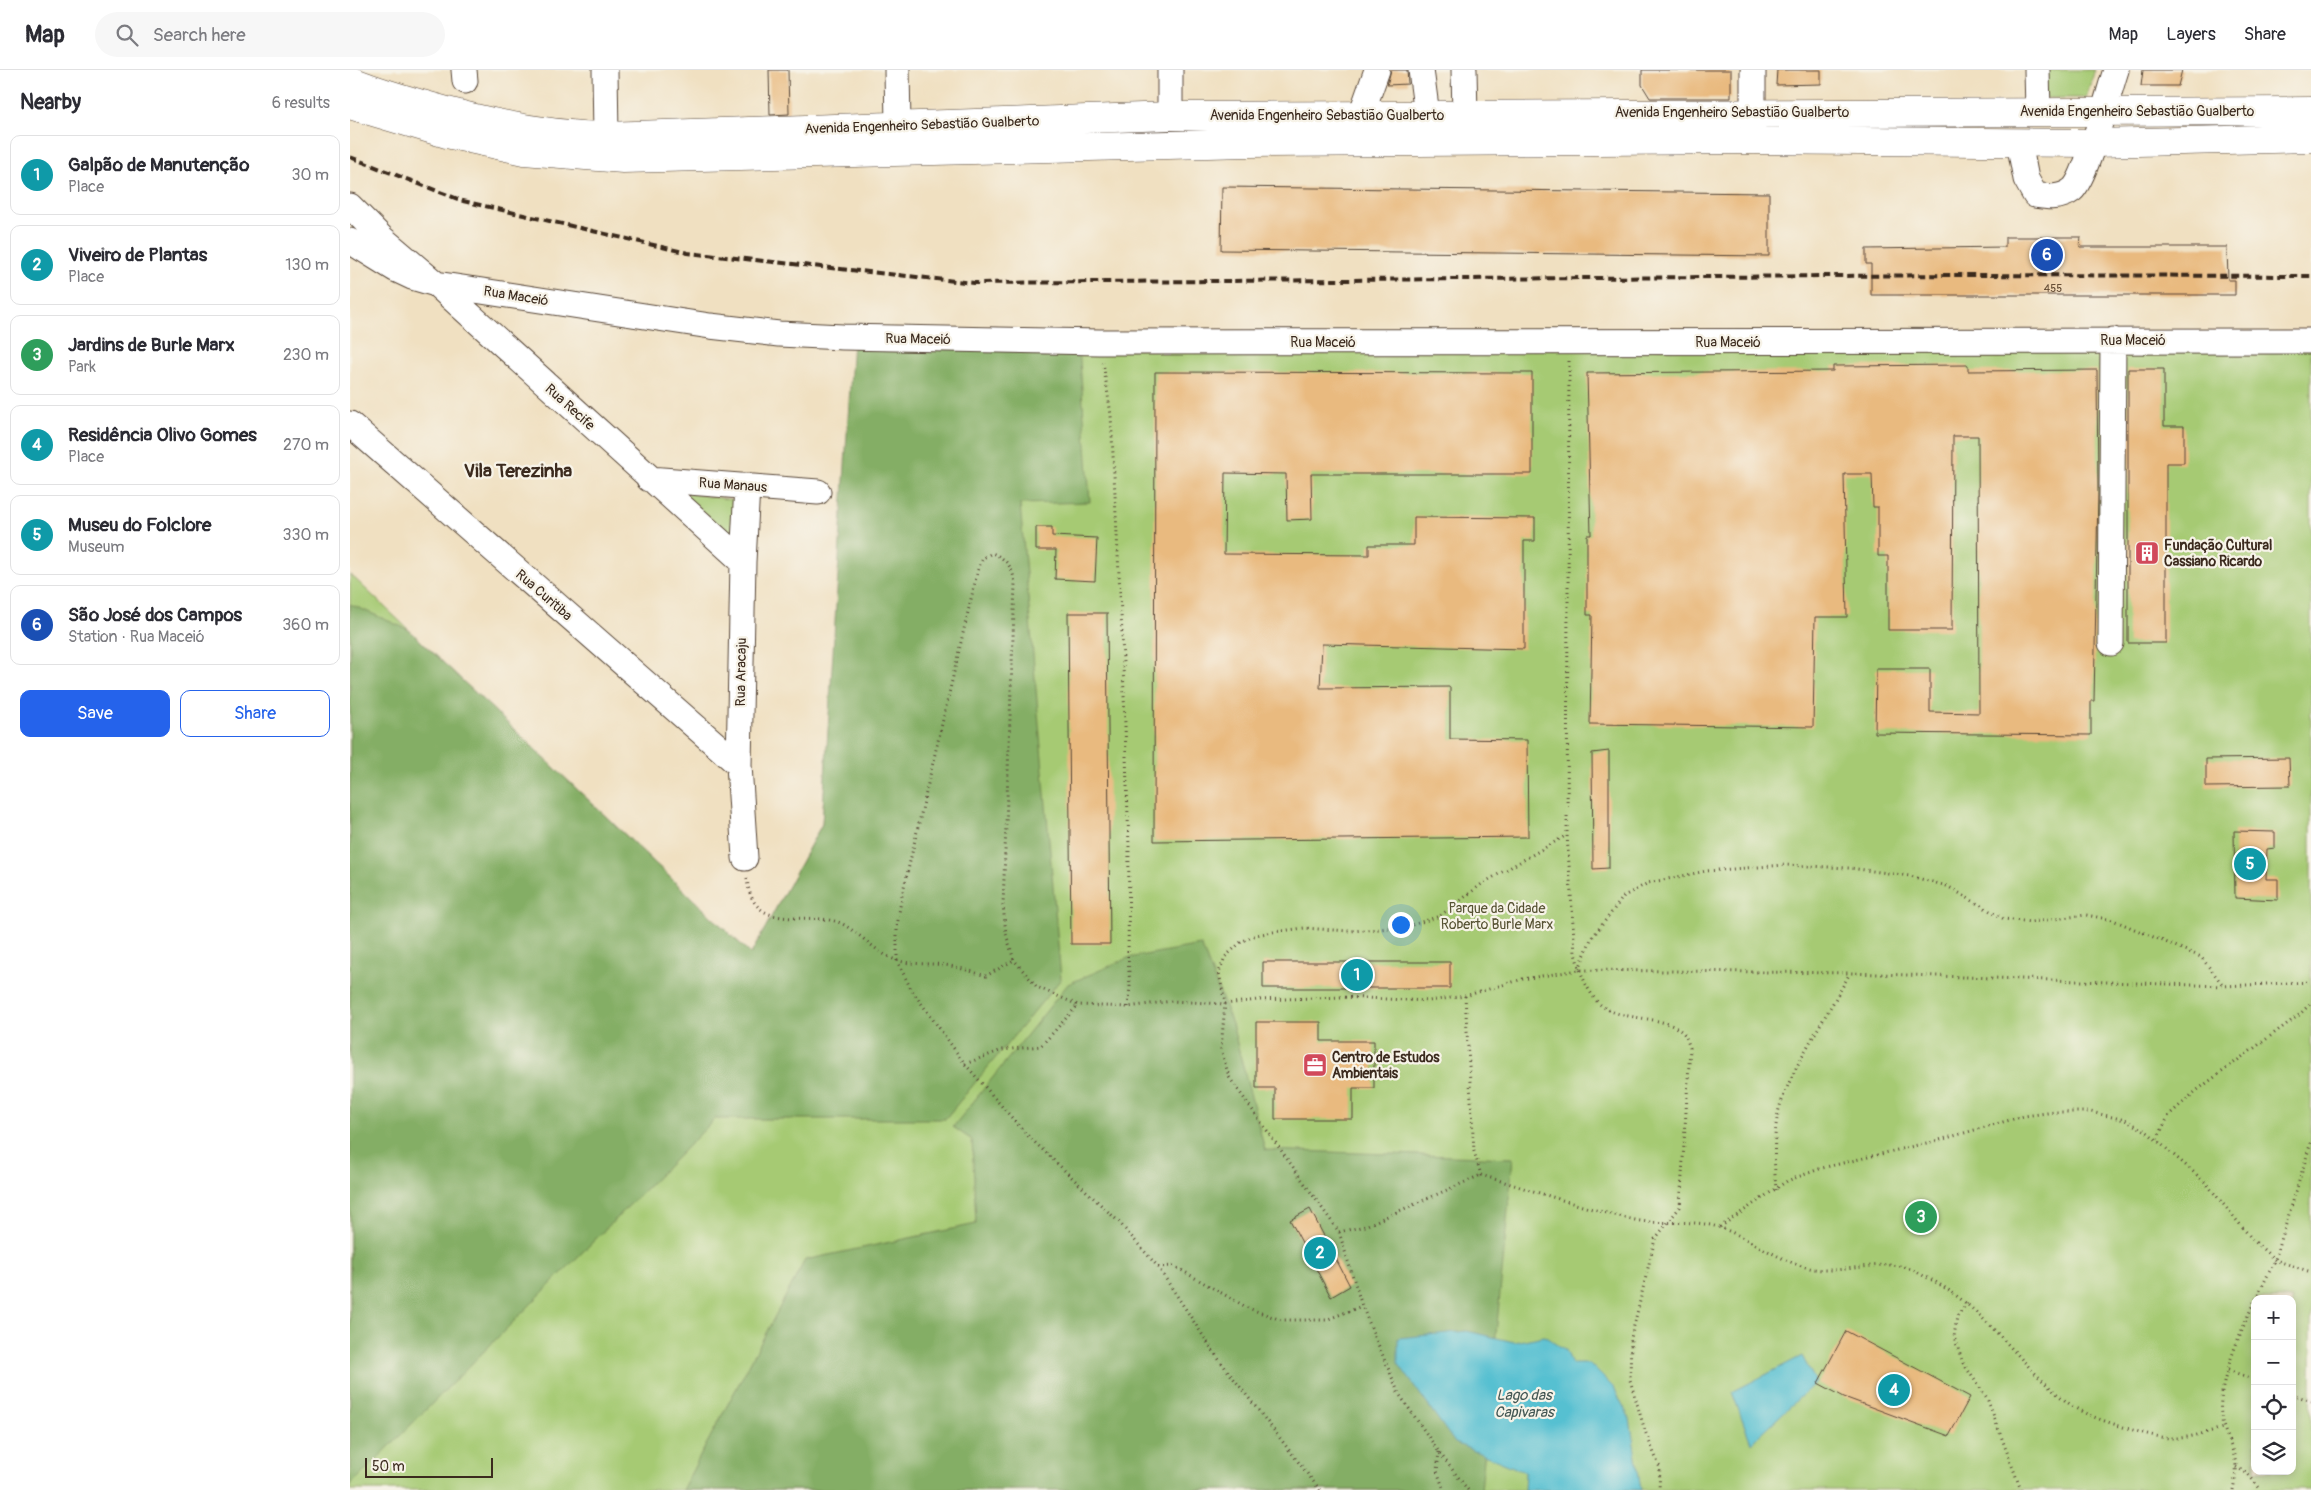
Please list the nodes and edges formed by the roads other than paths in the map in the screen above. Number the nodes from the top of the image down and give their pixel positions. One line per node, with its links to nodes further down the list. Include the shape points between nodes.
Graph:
1 (605, 70): 21 (street)
2 (897, 70): 20 (street)
3 (1170, 70): 19 (street)
4 (1377, 70): 17 (street)
5 (1421, 70): 18 (street)
6 (1464, 70): 16 (street)
7 (1753, 70): 14 (street)
8 (2037, 70): 13 (street)
9 (2116, 70): 15 (street)
10 (350, 80): 21 (main road, Avenida Engenheiro Sebastião Gualberto, via 485,122 548,133)
11 (350, 105): 23 (main road, Avenida Engenheiro Sebastião Gualberto, via 446,134 524,151 623,159 1248,143)
12 (2310, 106): 15 (main road, Avenida Engenheiro Sebastião Gualberto)
13 (2038, 111): 14 (main road, Avenida Engenheiro Sebastião Gualberto); 15 (main road, Avenida Engenheiro Sebastião Gualberto)
14 (1753, 112): 16 (main road, Avenida Engenheiro Sebastião Gualberto); 23 (street)
15 (2103, 113): 25 (street)
16 (1465, 114): 18 (main road, Avenida Engenheiro Sebastião Gualberto)
17 (1362, 115): 18 (main road, Avenida Engenheiro Sebastião Gualberto); 19 (main road, Avenida Engenheiro Sebastião Gualberto)
18 (1427, 115)
19 (1170, 116): 20 (main road, Avenida Engenheiro Sebastião Gualberto)
20 (898, 125): 21 (main road, Avenida Engenheiro Sebastião Gualberto)
21 (606, 136)
22 (2311, 138): 25 (main road, Avenida Engenheiro Sebastião Gualberto)
23 (1754, 140): 24 (main road, Avenida Engenheiro Sebastião Gualberto)
24 (2019, 142): 25 (main road, Avenida Engenheiro Sebastião Gualberto); 25 (street, via 2030,189 2035,195 2048,197 2061,196 2074,189)
25 (2093, 143)
26 (350, 206): 28 (street, Rua Recife)
27 (350, 241): 28 (street, Rua Maceió, via 412,278)
28 (436, 284): 29 (street, Rua Maceió, via 692,324 779,334 843,337 1099,342); 32 (street, Rua Recife)
29 (2113, 340): 30 (street, Rua Maceió); 36 (street)
30 (2311, 341)
31 (350, 424): 37 (street, Rua Curitiba)
32 (649, 479): 33 (street, Rua Manaus); 35 (street, Rua Recife)
33 (747, 486): 34 (street, Rua Manaus); 35 (street, Rua Aracaju)
34 (818, 492)
35 (743, 562): 37 (street, Rua Aracaju)
36 (2111, 642)
37 (739, 765): 38 (street, Rua Aracaju)
38 (746, 858)

